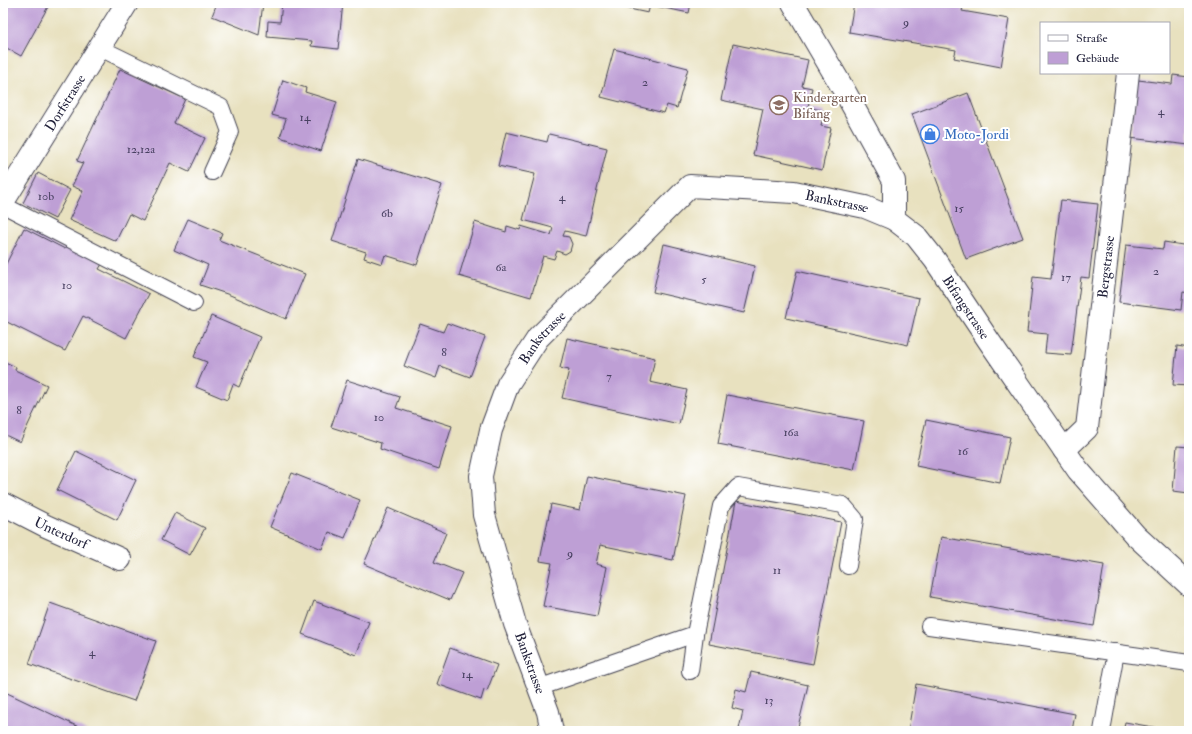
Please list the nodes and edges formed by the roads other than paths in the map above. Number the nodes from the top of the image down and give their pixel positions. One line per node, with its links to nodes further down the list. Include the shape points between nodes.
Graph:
1 (127, 3): 3 (street, Dorfstrasse)
2 (793, 3): 7 (street, via 894,181)
3 (100, 48): 5 (lane, via 221,107 230,132); 6 (street, Dorfstrasse)
4 (1128, 74): 9 (street, Bergstrasse, via 1087,428)
5 (212, 172)
6 (3, 204): 8 (lane)
7 (894, 219): 9 (street, Bifangstrasse, via 916,236 935,260); 19 (street, Bankstrasse, via 865,207 794,192 690,186 538,338 508,384 491,430 481,476 484,514 515,624)
8 (194, 303)
9 (1064, 450): 13 (street, Bifangstrasse, via 1078,470 1135,535)
10 (3, 504): 11 (street, Unterdorf)
11 (120, 560)
12 (848, 566): 15 (lane, via 855,519 843,505 738,487 721,506)
13 (1189, 585)
14 (929, 626): 16 (lane)
15 (695, 634): 18 (lane); 19 (lane)
16 (1116, 652): 17 (lane); 21 (lane)
17 (1189, 663)
18 (690, 670)
19 (538, 688): 20 (street, Bankstrasse, via 548,712)
20 (552, 731)
21 (1102, 731)

